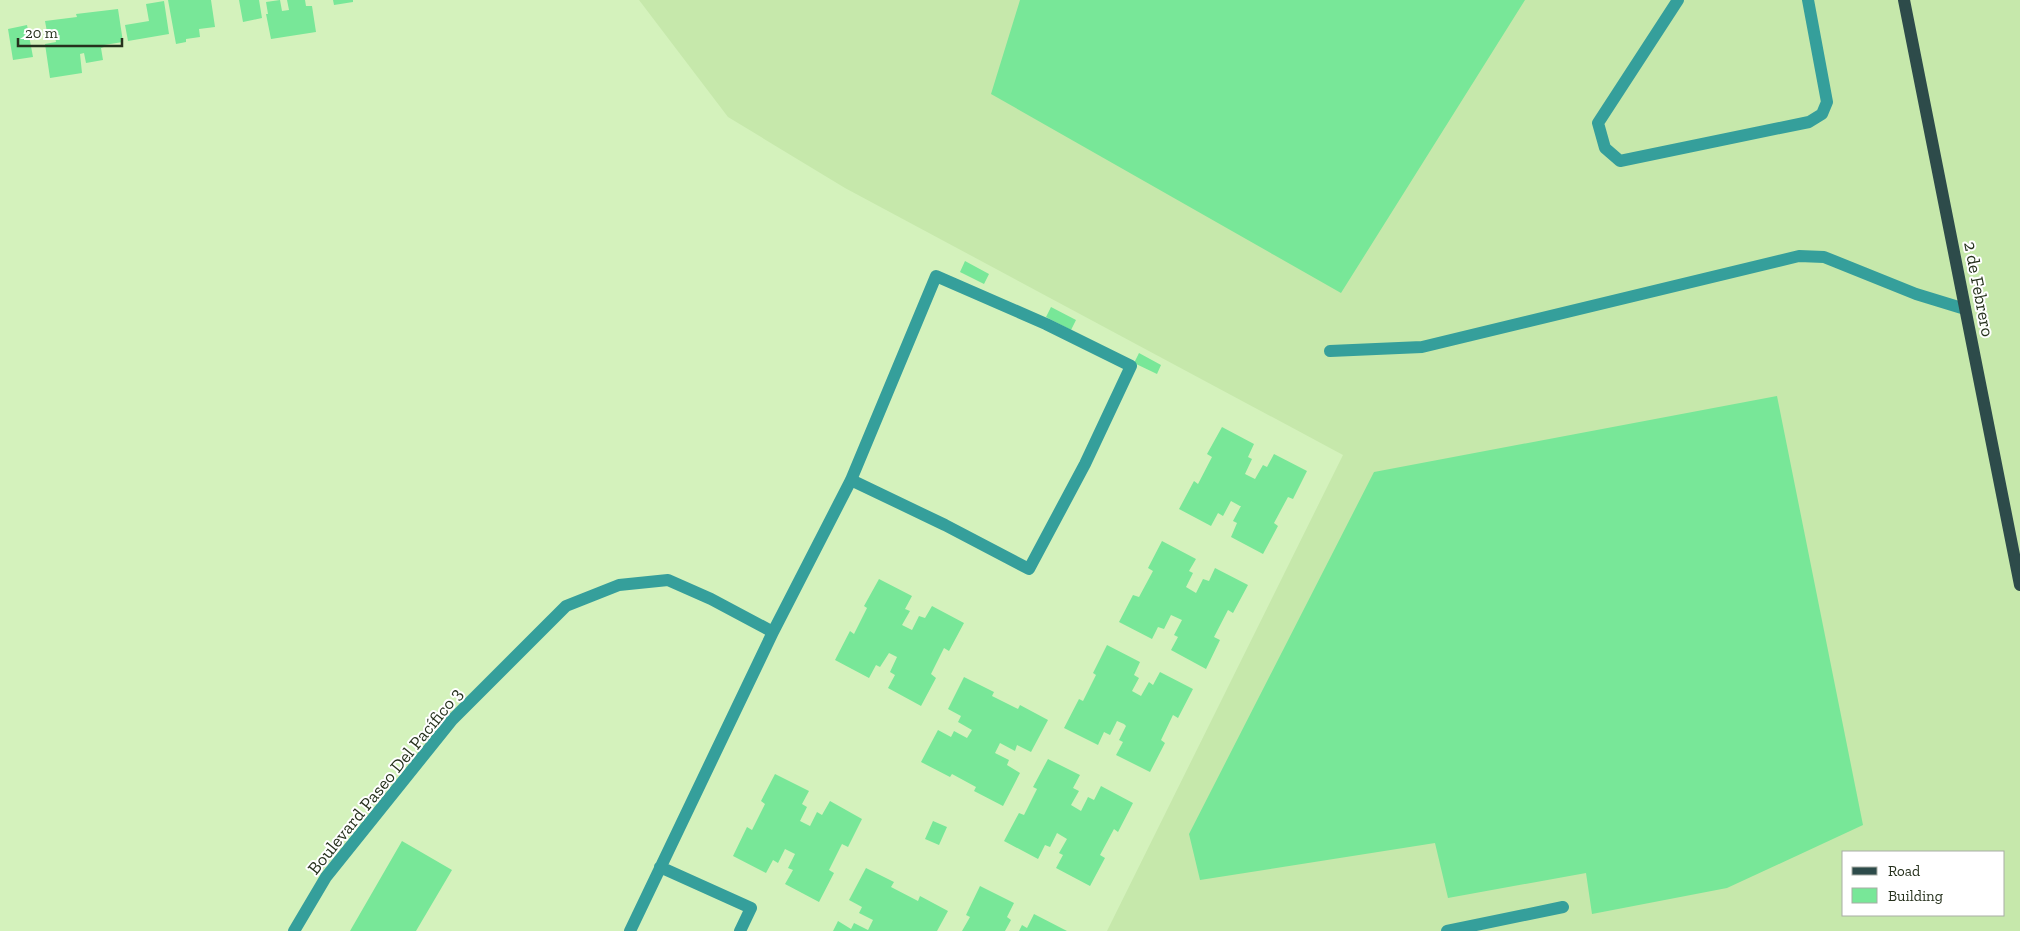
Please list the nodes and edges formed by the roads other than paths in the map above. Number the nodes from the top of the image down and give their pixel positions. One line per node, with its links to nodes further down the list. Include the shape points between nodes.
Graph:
1 (1678, 0): 2 (street, via 1598,123 1604,148 1620,161 1809,122 1822,114 1827,102)
2 (1808, 0)
3 (1904, 0): 4 (main road, 2 de Febrero)
4 (1965, 309): 5 (street, via 1916,294 1824,257 1799,256 1422,347); 7 (main road, 2 de Febrero)
5 (1330, 351)
6 (851, 480): 6 (street, via 936,276 1046,324 1131,366 1085,464 1029,569); 8 (street)
7 (2020, 585)
8 (773, 632): 9 (street); 11 (street, Boulevard Paseo Del Pacífico 3, via 711,598 668,580 618,585 566,606 452,720 326,877)
9 (660, 867): 12 (street); 13 (street, via 751,908)
10 (1563, 907): 14 (street)
11 (294, 931)
12 (630, 931)
13 (740, 931)
14 (1447, 931)

